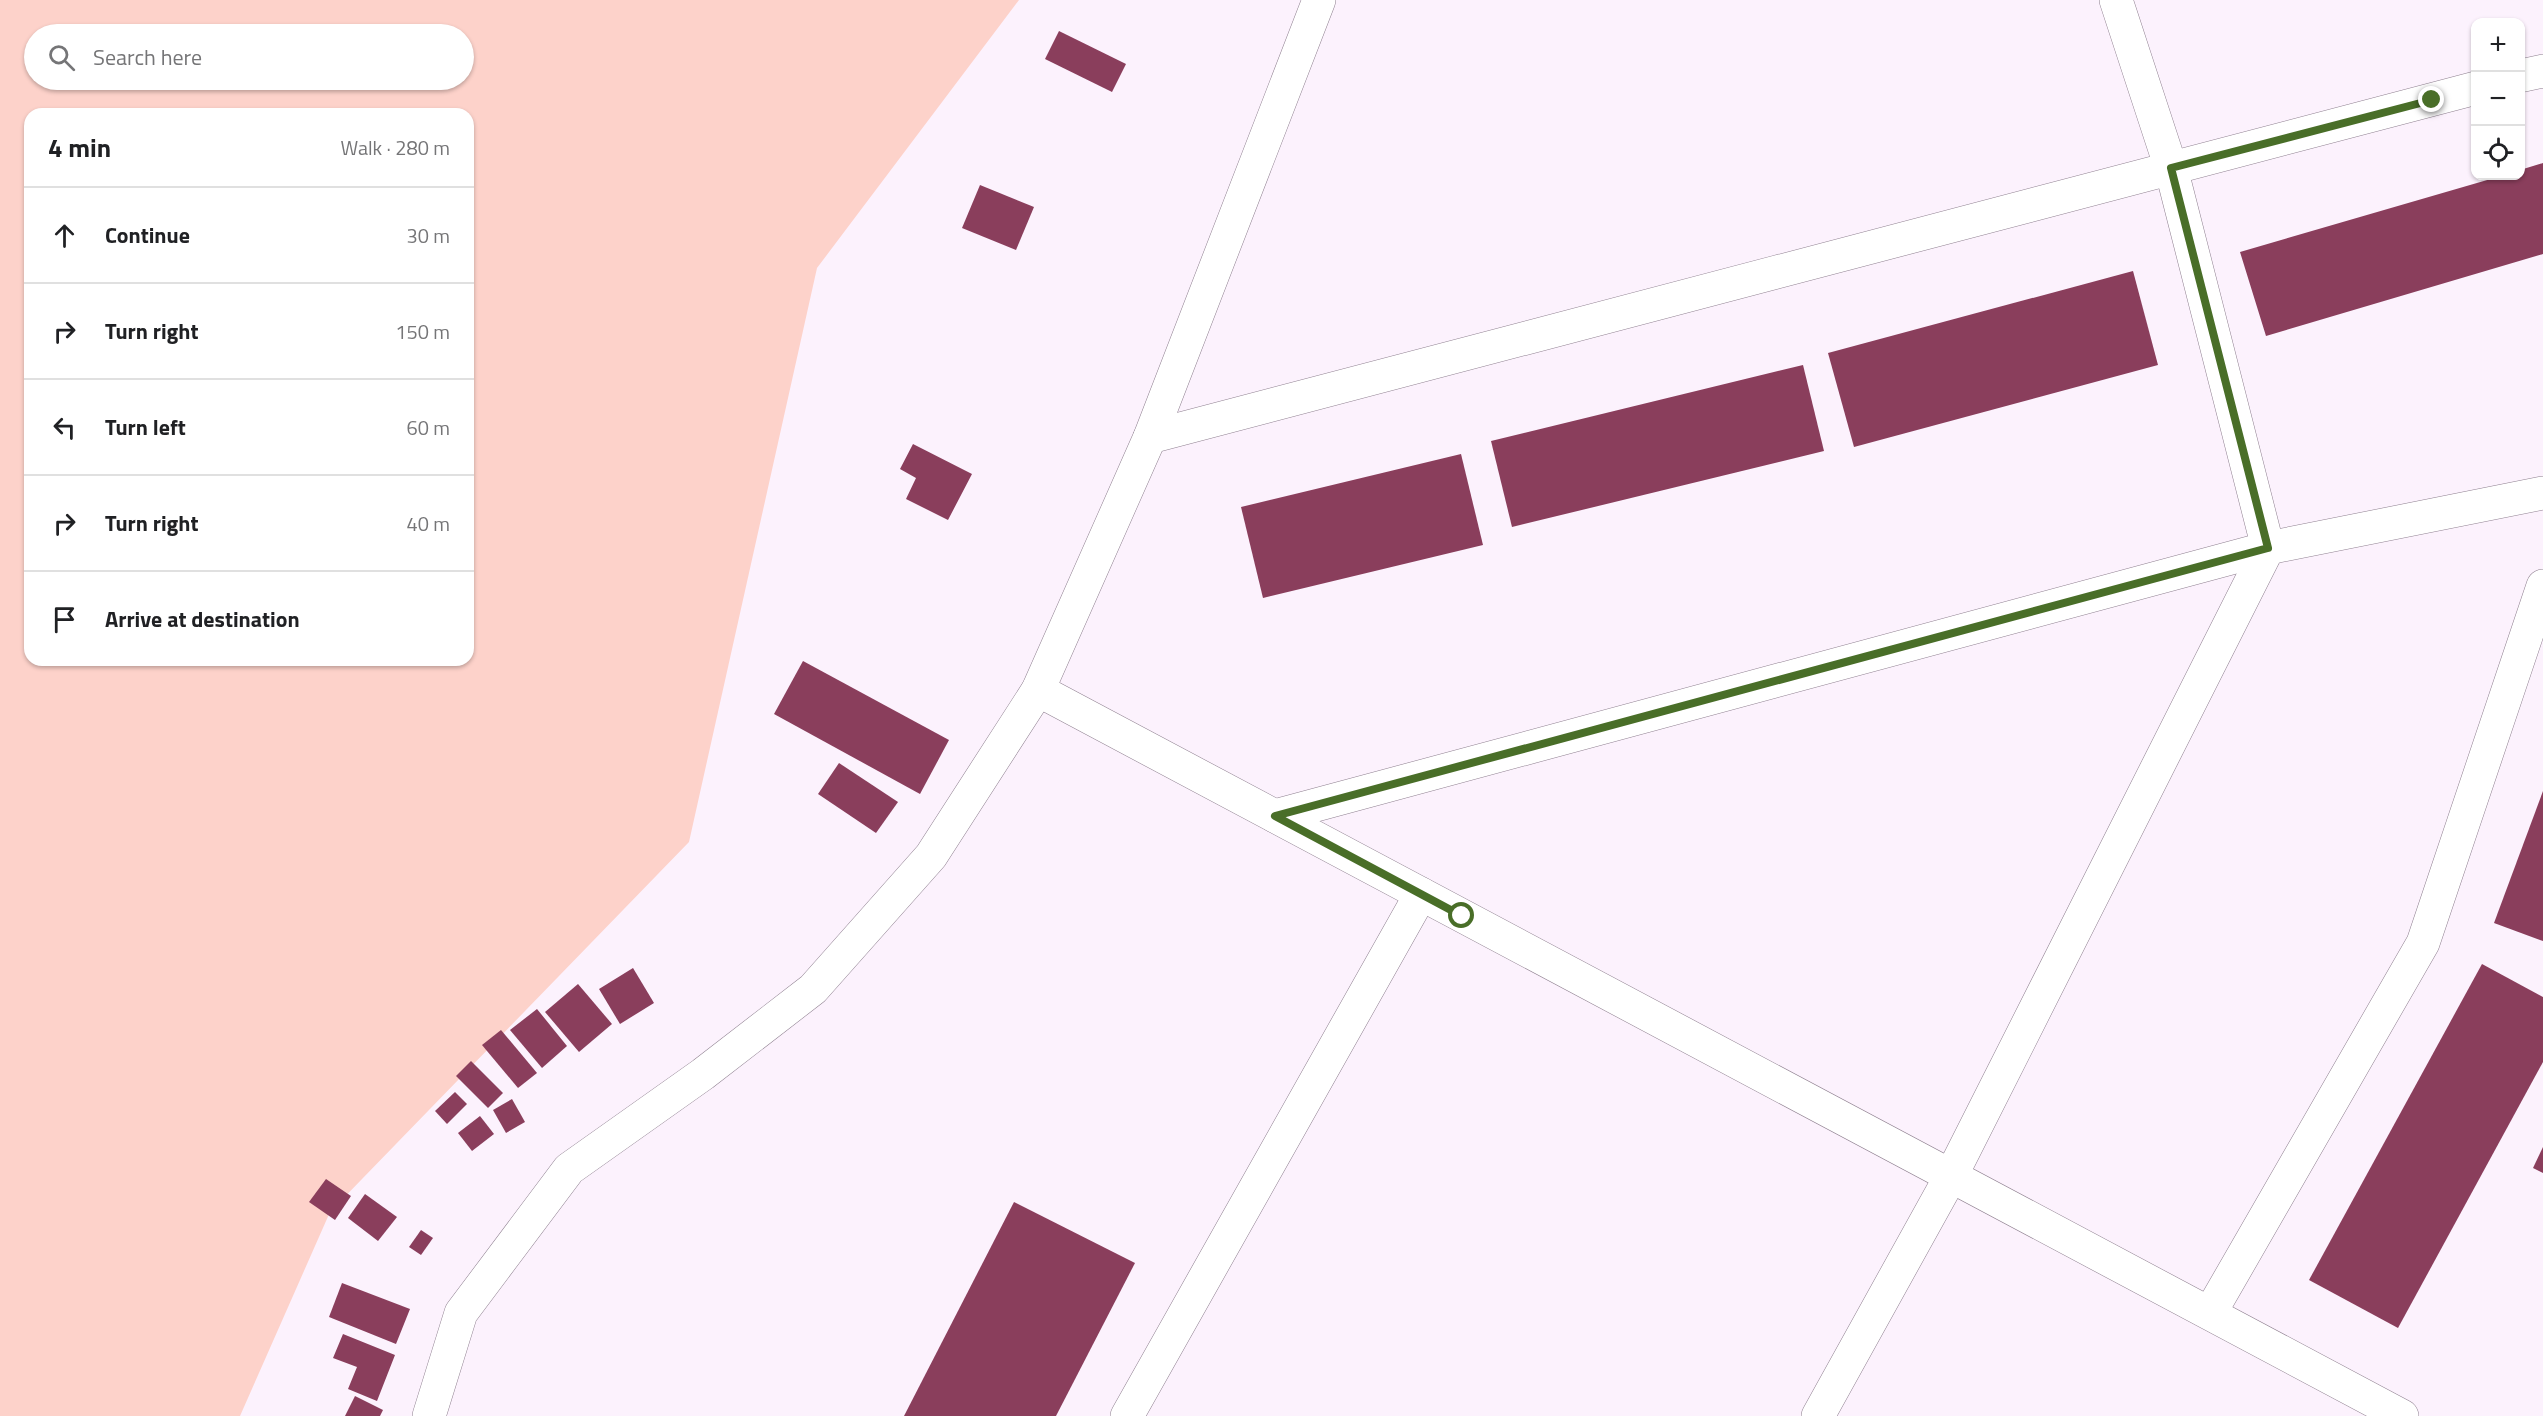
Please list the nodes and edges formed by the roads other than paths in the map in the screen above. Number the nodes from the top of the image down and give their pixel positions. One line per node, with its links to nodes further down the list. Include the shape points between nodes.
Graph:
1 (1319, 0): 7 (street)
2 (2116, 0): 6 (street)
3 (2543, 70): 4 (street)
4 (2525, 75)
5 (2471, 89): 6 (street)
6 (2171, 168): 7 (street); 9 (street)
7 (1150, 436): 11 (street)
8 (2543, 493): 9 (street)
9 (2268, 548): 12 (street); 14 (street)
10 (2543, 586): 15 (street, via 2423,943)
11 (1038, 690): 12 (street); 16 (street, via 931,856 813,989 703,1074 569,1169 461,1313)
12 (1275, 816): 13 (street)
13 (1421, 894): 14 (street); 17 (street)
14 (1951, 1176): 15 (street); 18 (street)
15 (2210, 1313): 19 (street)
16 (429, 1416)
17 (1127, 1416)
18 (1818, 1416)
19 (2403, 1416)

